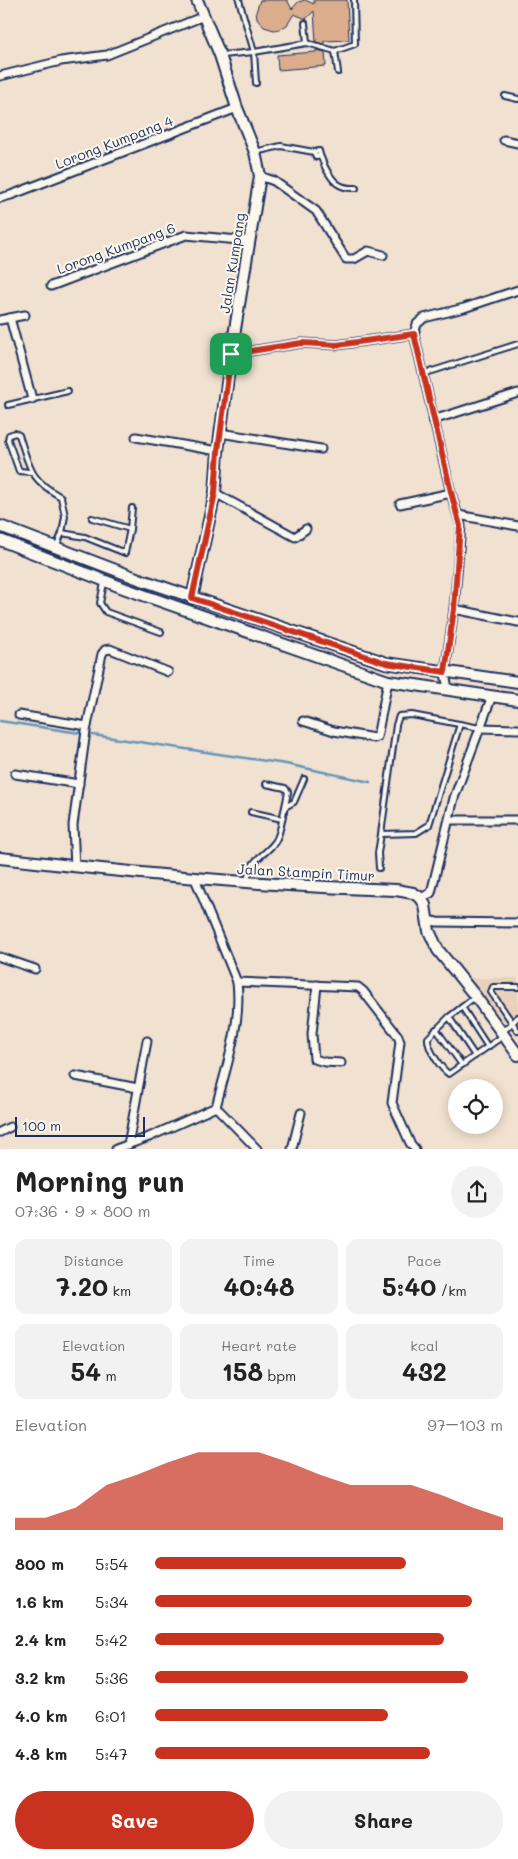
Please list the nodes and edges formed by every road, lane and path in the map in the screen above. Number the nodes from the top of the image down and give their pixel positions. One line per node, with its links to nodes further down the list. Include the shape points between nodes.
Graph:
1 (239, 0): 8 (lane)
2 (354, 0): 7 (lane, via 355,44)
3 (200, 1): 4 (street, Jalan Kumpang)
4 (204, 16): 9 (street, Jalan Kumpang); 11 (street, via 106,55 61,61)
5 (305, 23): 6 (lane)
6 (306, 44): 7 (lane); 8 (lane)
7 (336, 51): 10 (lane)
8 (254, 52): 9 (lane); 12 (lane)
9 (220, 55): 15 (street, Jalan Kumpang)
10 (338, 72)
11 (0, 76)
12 (256, 83)
13 (505, 96): 14 (lane)
14 (518, 99)
15 (236, 108): 18 (street, Jalan Kumpang); 21 (street, Lorong Kumpang 4)
16 (504, 140): 17 (street)
17 (518, 143)
18 (255, 152): 19 (street, Jalan Kumpang); 20 (lane, via 281,146 314,152 316,157 320,156 337,185 346,189)
19 (260, 176): 22 (street, Jalan Kumpang); 23 (street, via 274,181 316,211 346,259 354,259 368,251)
20 (356, 188)
21 (0, 198)
22 (249, 242): 24 (street, Lorong Kumpang 6, via 186,235); 31 (street, Jalan Kumpang)
23 (383, 255)
24 (51, 286)
25 (518, 290): 29 (street, via 424,318 416,324)
26 (25, 315): 27 (street)
27 (10, 318): 28 (street); 35 (street)
28 (0, 320)
29 (414, 334): 31 (street, via 337,345 302,343); 32 (street)
30 (518, 344): 32 (lane)
31 (231, 354): 38 (street, Jalan Kumpang)
32 (422, 374): 37 (street)
33 (68, 391): 35 (lane)
34 (518, 393): 37 (street)
35 (32, 399): 36 (lane)
36 (8, 405)
37 (433, 420): 43 (street)
38 (220, 433): 40 (street); 41 (street, Jalan Kumpang)
39 (136, 437): 41 (street)
40 (321, 449)
41 (218, 451): 44 (street, Jalan Kumpang)
42 (30, 472): 42 (lane, via 19,434 9,435 19,472); 53 (lane, via 46,489 61,497 65,516)
43 (451, 492): 45 (street); 47 (street)
44 (215, 493): 52 (street, via 295,537); 57 (street, Jalan Kumpang)
45 (400, 504)
46 (132, 508): 51 (lane)
47 (458, 515): 50 (street); 58 (street, via 461,538)
48 (92, 518): 51 (lane)
49 (0, 526): 55 (street)
50 (518, 526)
51 (130, 529): 53 (lane, via 125,553 85,537)
52 (306, 529)
53 (62, 533): 55 (lane)
54 (0, 540): 56 (street)
55 (57, 548): 57 (street)
56 (105, 580): 60 (lane, via 100,603 106,612); 63 (street)
57 (192, 598): 62 (street, via 386,663)
58 (454, 609): 59 (street); 62 (street)
59 (518, 622)
60 (161, 632)
61 (168, 672): 72 (street, via 110,649 105,650)
62 (445, 672): 64 (street); 65 (street)
63 (388, 681): 65 (street); 69 (street, via 378,736 374,738 334,731)
64 (518, 682)
65 (448, 689): 66 (street)
66 (492, 696): 67 (street); 71 (street)
67 (518, 700)
68 (19, 715): 72 (street)
69 (303, 721)
70 (460, 724): 71 (lane); 83 (lane, via 428,825 416,833); 83 (lane, via 412,715 399,716)
71 (480, 728): 73 (street); 81 (street, via 454,798)
72 (87, 729): 76 (street)
73 (518, 729)
74 (15, 774): 76 (street)
75 (304, 779): 78 (lane, via 294,802)
76 (79, 784): 85 (street, via 73,825)
77 (266, 784): 78 (lane, via 285,788 288,792)
78 (285, 807): 80 (lane)
79 (251, 812): 80 (lane)
80 (282, 819): 88 (lane, via 275,841 255,860)
81 (450, 820): 82 (street); 89 (street, via 431,893)
82 (518, 820)
83 (381, 834): 86 (lane)
84 (0, 858): 85 (street, Jalan Stampin Timur)
85 (75, 867): 87 (street, Jalan Stampin Timur)
86 (379, 868)
87 (195, 879): 88 (street, Jalan Stampin Timur); 94 (street)
88 (247, 883): 89 (street, Jalan Stampin Timur, via 396,890)
89 (421, 898): 90 (street)
90 (427, 920): 91 (street); 97 (street, via 438,950)
91 (518, 924)
92 (0, 957): 93 (street)
93 (35, 969)
94 (237, 982): 95 (street); 113 (street, via 239,998 234,1040)
95 (317, 985): 109 (street, via 312,1034 314,1058); 121 (street, via 358,987 398,1036 400,1042 392,1103)
96 (518, 986): 101 (lane, via 493,987 491,992)
97 (476, 996): 98 (lane); 104 (street)
98 (462, 1007): 99 (lane); 106 (lane)
99 (449, 1017): 102 (lane); 108 (lane)
100 (518, 1017): 101 (lane)
101 (511, 1022): 103 (lane); 104 (lane)
102 (436, 1029): 110 (lane); 110 (lane, via 427,1042 445,1071 450,1074)
103 (518, 1031)
104 (502, 1035): 106 (lane); 107 (street)
105 (147, 1042): 112 (street)
106 (488, 1047): 108 (lane)
107 (518, 1055)
108 (475, 1056): 110 (lane)
109 (341, 1063)
110 (462, 1065)
111 (75, 1076): 112 (street)
112 (138, 1088): 117 (street)
113 (216, 1107): 117 (street); 119 (street)
114 (301, 1113): 120 (street)
115 (10, 1127): 116 (street)
116 (0, 1132)
117 (128, 1145): 118 (street)
118 (116, 1149)
119 (257, 1149)
120 (292, 1149)
121 (415, 1149)

